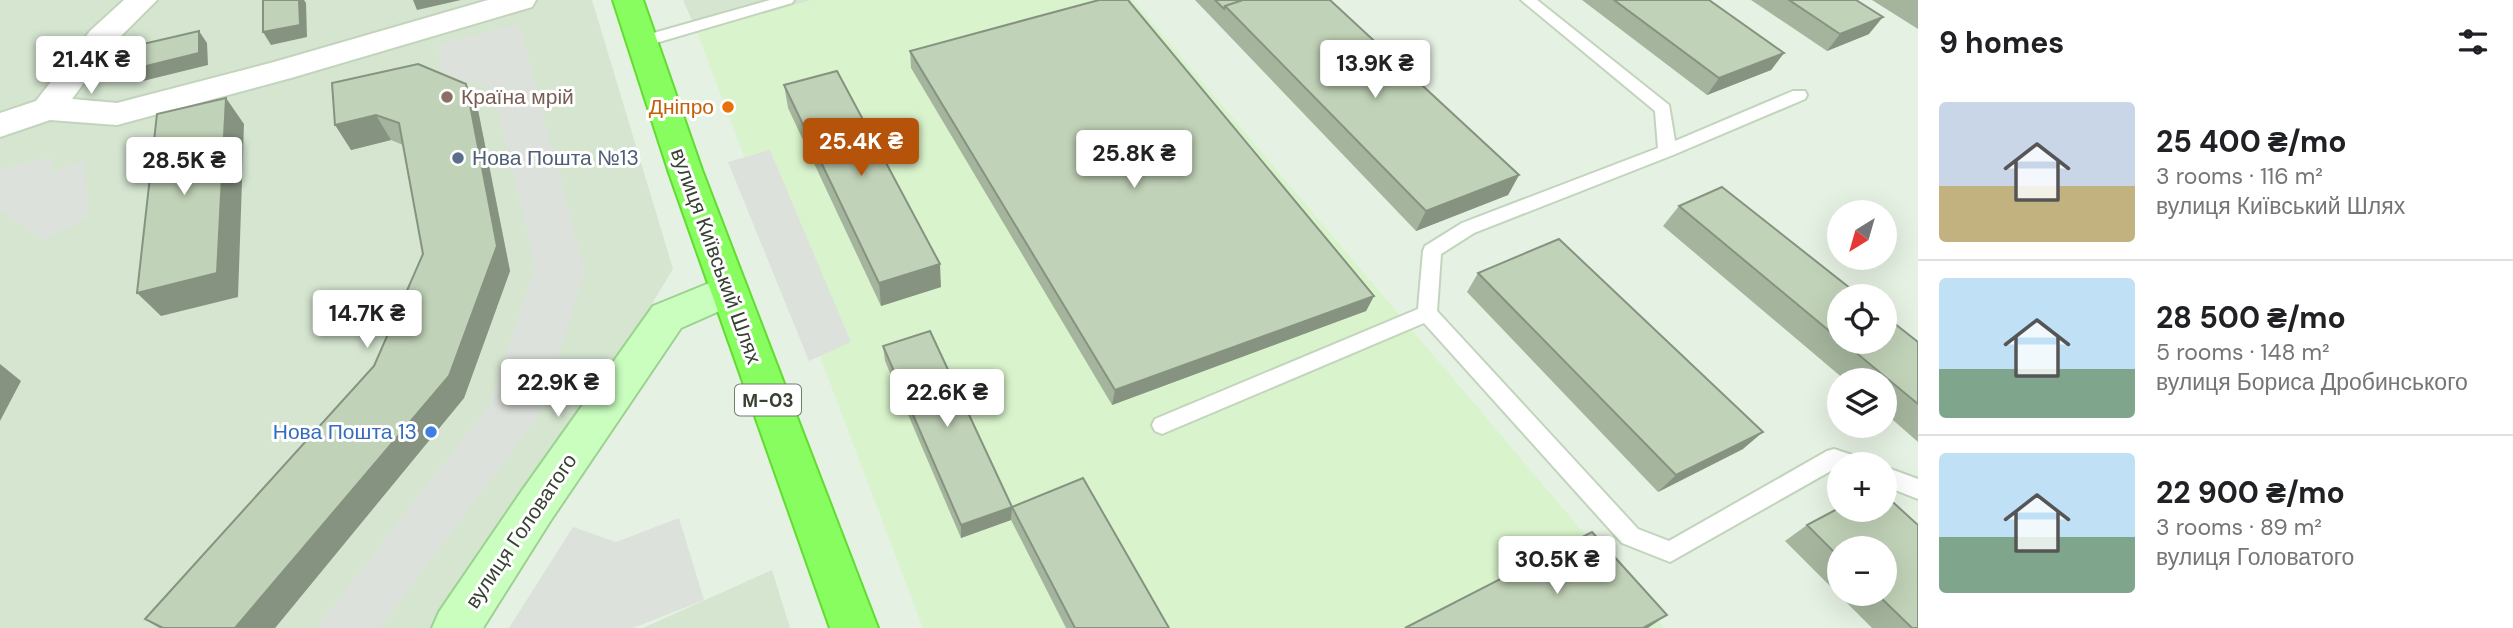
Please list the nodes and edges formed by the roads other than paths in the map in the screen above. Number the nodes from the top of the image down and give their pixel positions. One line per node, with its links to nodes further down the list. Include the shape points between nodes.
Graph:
1 (142, 0): 8 (street, via 101,38)
2 (522, 0): 8 (street, via 117,114)
3 (628, 0): 6 (highway, вулиця Київський Шлях / М-03)
4 (787, 0): 6 (lane)
5 (1528, 0): 10 (lane, via 1663,109)
6 (642, 41): 11 (highway, вулиця Київський Шлях / М-03)
7 (1799, 95): 10 (lane)
8 (48, 109): 9 (street)
9 (0, 125)
10 (1667, 151): 12 (lane, via 1468,228 1432,251)
11 (729, 290): 17 (main road, вулиця Головатого, via 667,317); 18 (highway, вулиця Київський Шлях / М-03)
12 (1427, 313): 13 (lane); 14 (lane, via 1630,536 1670,552)
13 (1162, 425)
14 (1827, 462)
15 (1897, 481): 16 (lane)
16 (1918, 489)
17 (456, 628)
18 (854, 628)

